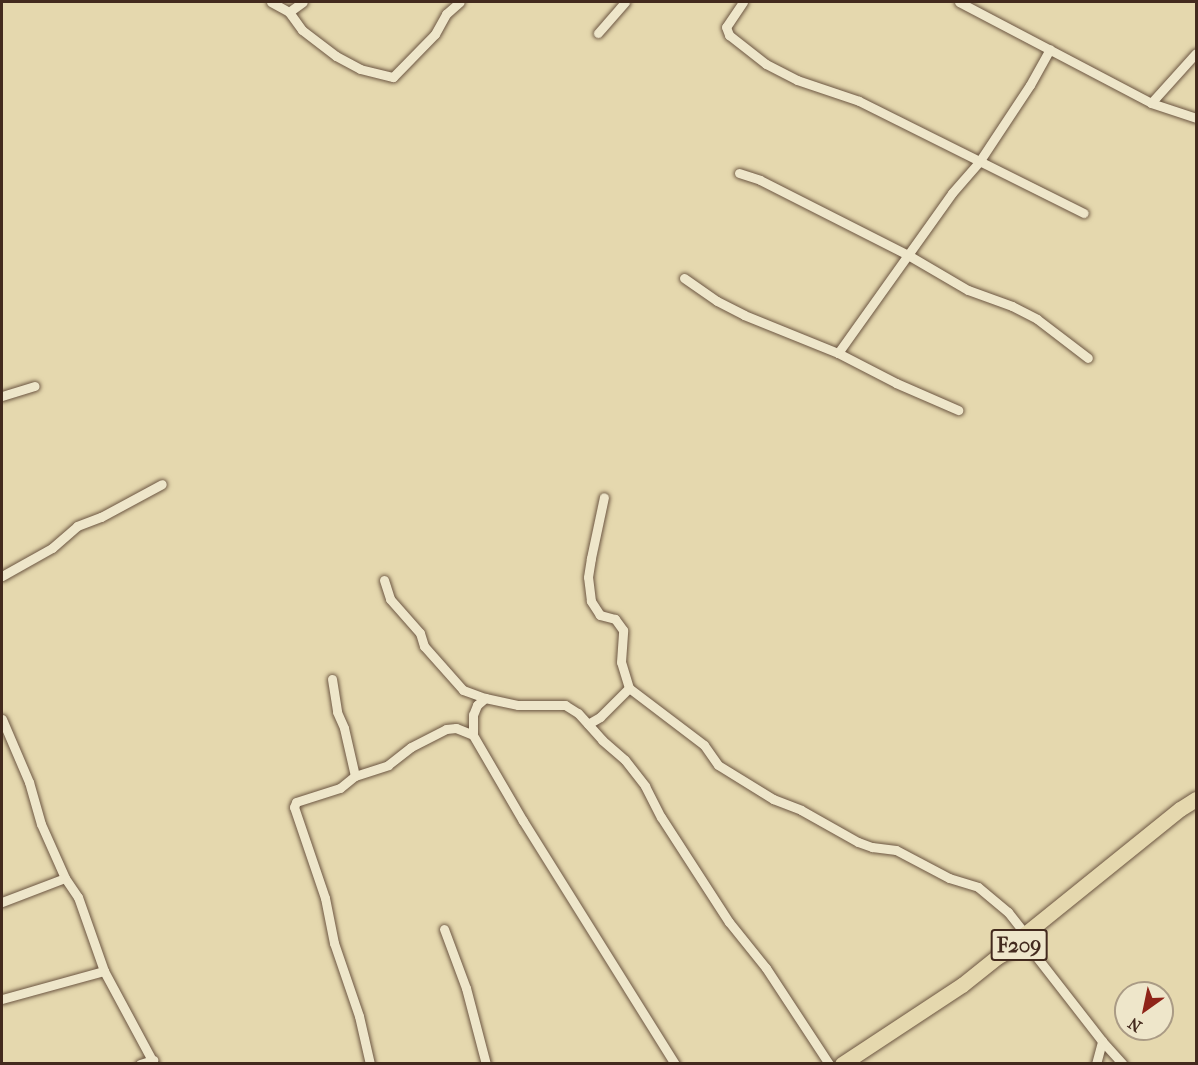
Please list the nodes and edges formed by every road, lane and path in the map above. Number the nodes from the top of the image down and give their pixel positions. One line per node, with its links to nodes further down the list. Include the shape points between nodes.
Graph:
1 (271, 2): 7 (street)
2 (303, 2): 7 (street)
3 (460, 2): 7 (street, via 393,77 360,69 336,56 302,30)
4 (626, 2): 8 (street)
5 (743, 2): 13 (street, via 726,27 729,35 766,64 797,80 859,101)
6 (959, 2): 9 (street)
7 (290, 12)
8 (598, 33)
9 (1050, 49): 11 (street); 13 (street)
10 (1197, 53): 11 (street)
11 (1151, 103): 12 (street)
12 (1197, 118)
13 (979, 162): 15 (street); 16 (street)
14 (739, 173): 16 (street)
15 (1084, 213)
16 (908, 255): 18 (street); 19 (street, via 968,290 1037,319)
17 (684, 278): 18 (street, via 744,315)
18 (838, 353): 22 (street)
19 (1088, 358)
20 (35, 386): 21 (street)
21 (2, 396)
22 (958, 410)
23 (162, 484): 25 (street, via 77,526 52,548)
24 (604, 497): 28 (street, via 589,569 591,601 600,615 615,620 623,630 621,662)
25 (2, 576)
26 (384, 580): 29 (street, via 390,599)
27 (332, 679): 35 (street)
28 (629, 688): 33 (street); 40 (street, via 704,745 718,765 773,799 858,842 896,850 949,878 978,887 1008,912)
29 (463, 690): 30 (street); 31 (street)
30 (485, 698): 31 (street); 33 (street, via 519,705 565,705)
31 (473, 715): 34 (street)
32 (2, 719): 37 (street)
33 (588, 724): 49 (street, via 645,786 729,922 766,968)
34 (473, 735): 35 (street, via 456,728 446,729 411,747 388,765); 48 (street)
35 (355, 776): 46 (street, via 340,788 296,802 294,807 325,898 334,943 359,1016)
36 (1197, 799): 40 (main road, F209)
37 (65, 878): 38 (street); 41 (street, via 87,920)
38 (2, 902)
39 (444, 929): 47 (street, via 466,988)
40 (1025, 938): 43 (street); 50 (main road, F209, via 954,991)
41 (104, 971): 42 (street); 44 (street)
42 (2, 999)
43 (1102, 1041): 51 (street); 52 (street)
44 (154, 1062): 45 (street)
45 (140, 1064)
46 (370, 1064)
47 (486, 1064)
48 (675, 1064)
49 (829, 1064)
50 (842, 1064)
51 (1096, 1064)
52 (1124, 1064)

